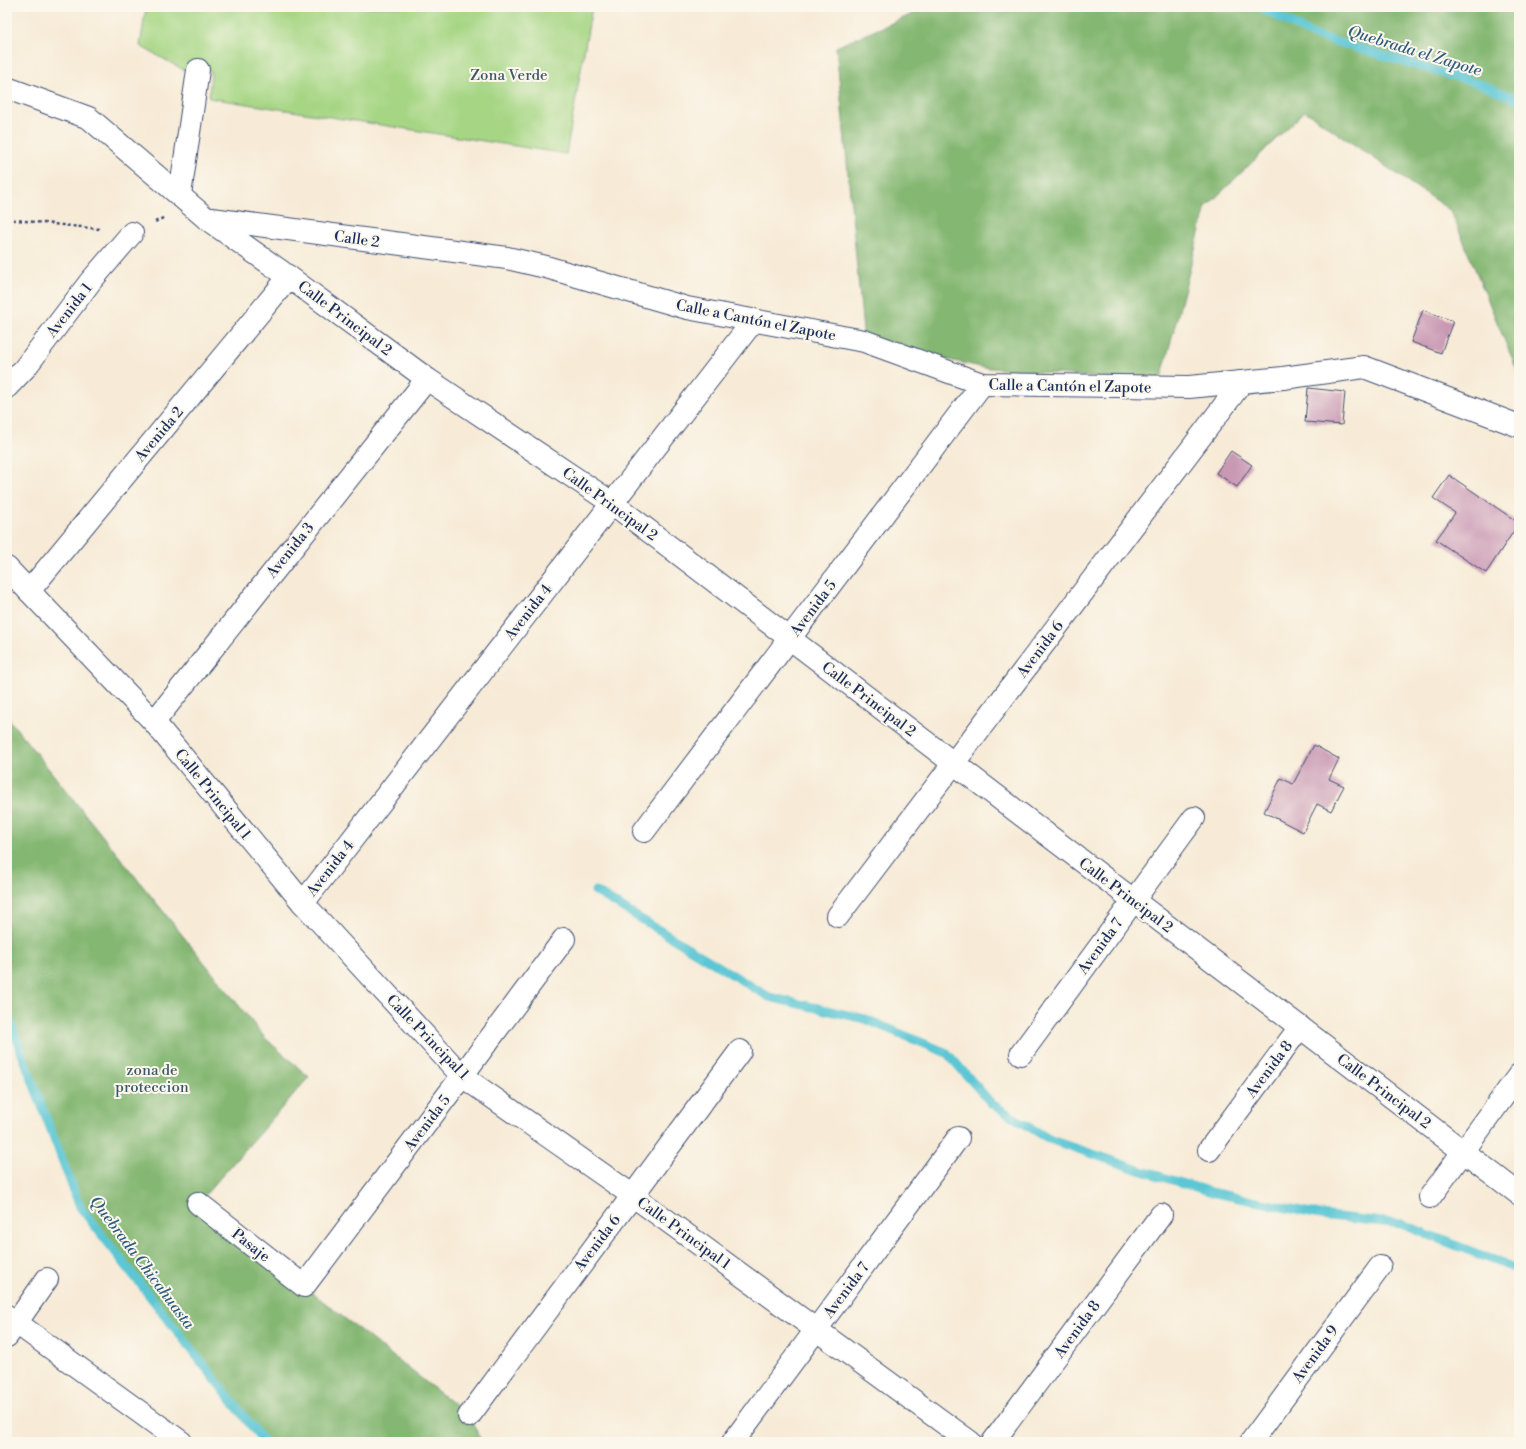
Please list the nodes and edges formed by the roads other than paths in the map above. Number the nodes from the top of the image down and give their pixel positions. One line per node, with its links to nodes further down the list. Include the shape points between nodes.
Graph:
1 (198, 70): 3 (street)
2 (7, 88): 3 (street, Calle Principal 2, via 89,118)
3 (180, 195): 4 (street, Calle Principal 2)
4 (207, 219): 6 (street, Calle 2); 7 (street, Calle Principal 2)
5 (132, 233): 12 (street, Avenida 1, via 90,282 25,368)
6 (507, 258): 8 (street, Calle a Cantón el Zapote, via 687,308)
7 (289, 277): 9 (street, Calle Principal 2); 16 (street, Avenida 2)
8 (754, 320): 11 (street, Calle a Cantón el Zapote, via 864,341); 14 (street, Avenida 4)
9 (427, 379): 14 (street, Calle Principal 2); 18 (street, Avenida 3)
10 (1242, 382): 11 (street, Calle a Cantón el Zapote, via 1189,387); 13 (street, Calle a Cantón el Zapote, via 1364,367); 19 (street, Avenida 6)
11 (982, 384): 17 (street, Avenida 5)
12 (7, 387)
13 (1519, 426)
14 (612, 503): 17 (street, Calle Principal 2); 23 (street, Avenida 4)
15 (7, 568): 16 (street, Calle Principal 1)
16 (29, 591): 18 (street, Calle Principal 1)
17 (790, 638): 19 (street, Calle Principal 2); 21 (street, Avenida 5)
18 (154, 722): 23 (street, Calle Principal 1)
19 (954, 764): 22 (street, Calle Principal 2); 24 (street, Avenida 6)
20 (1194, 818): 22 (street, Avenida 7)
21 (644, 831)
22 (1134, 900): 26 (street, Calle Principal 2); 28 (street, Avenida 7)
23 (303, 903): 30 (street, Calle Principal 1)
24 (838, 916)
25 (564, 939): 30 (street, Avenida 5)
26 (1300, 1027): 32 (street, Avenida 8); 33 (street, Calle Principal 2)
27 (740, 1051): 35 (street, Avenida 6)
28 (1021, 1054)
29 (1519, 1075): 33 (street)
30 (462, 1076): 35 (street, Calle Principal 1); 41 (street, Avenida 5)
31 (958, 1138): 43 (street, Avenida 7)
32 (1209, 1150)
33 (1463, 1151): 34 (street, Calle Principal 2); 36 (street)
34 (1519, 1194)
35 (632, 1195): 43 (street, Calle Principal 1); 44 (street, Avenida 6)
36 (1430, 1197)
37 (198, 1203): 41 (street, Pasaje)
38 (1161, 1215): 49 (street, Avenida 8)
39 (1380, 1267): 50 (street, Avenida 9)
40 (47, 1279): 42 (street)
41 (304, 1286)
42 (10, 1325): 45 (street)
43 (816, 1329): 47 (street, Avenida 7); 48 (street, Calle Principal 1)
44 (469, 1416)
45 (156, 1435): 46 (street)
46 (181, 1442)
47 (733, 1442)
48 (970, 1442)
49 (993, 1442)
50 (1251, 1442)

